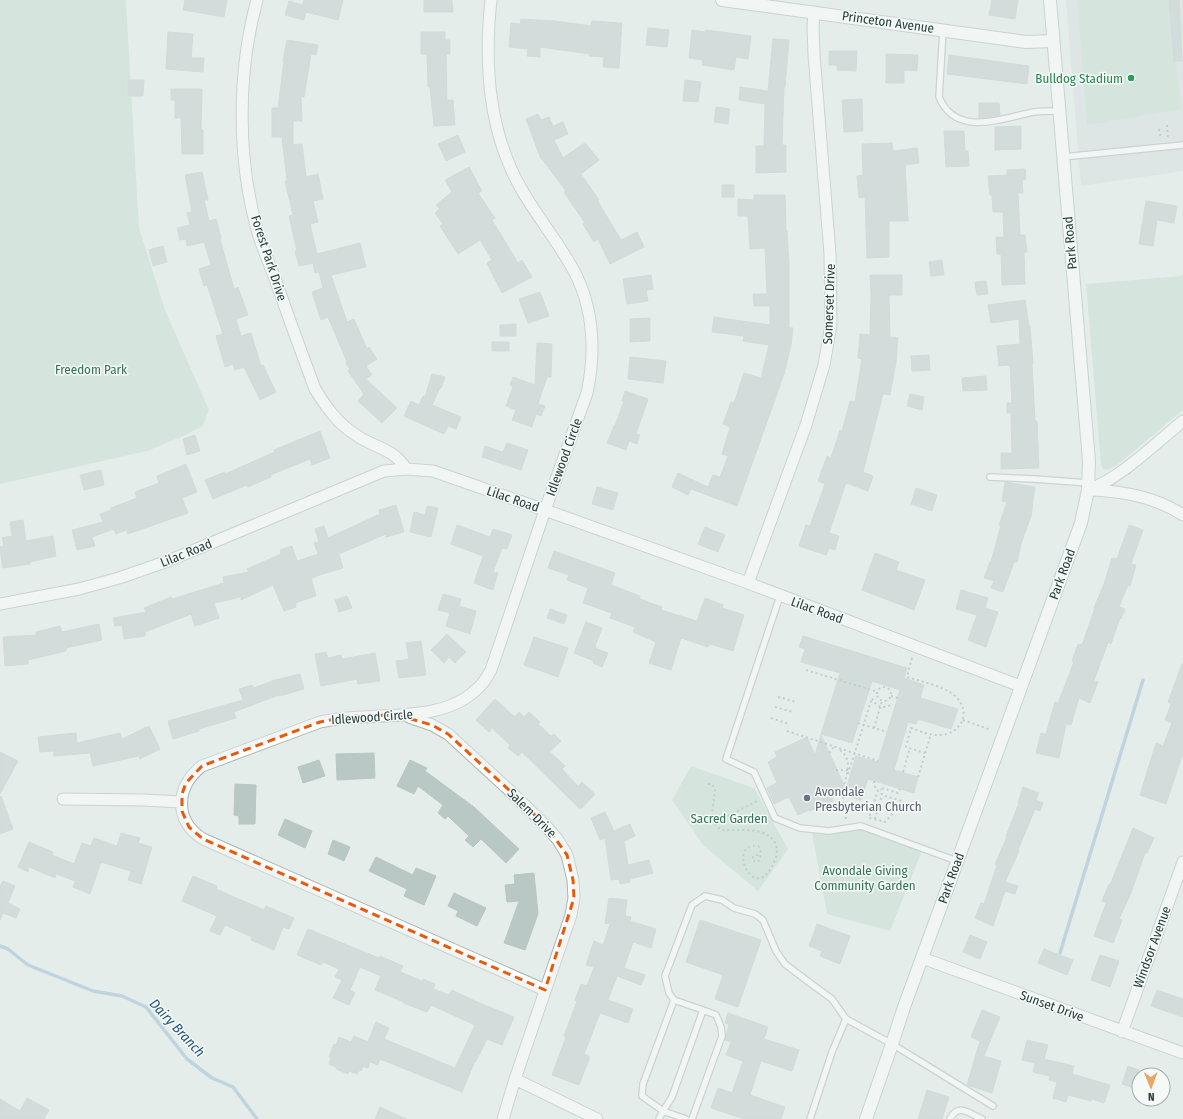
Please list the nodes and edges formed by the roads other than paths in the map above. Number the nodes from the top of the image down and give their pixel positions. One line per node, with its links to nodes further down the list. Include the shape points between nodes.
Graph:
1 (258, 0): 12 (street, Forest Park Drive, via 243,81 243,128 246,171 258,234 315,389 341,423 370,444 388,451 401,460)
2 (491, 0): 15 (street, Idlewood Circle, via 488,62 498,131 508,163 522,191 568,259 579,280 591,326 591,374 587,393)
3 (722, 0): 5 (main road, Princeton Avenue)
4 (1050, 0): 7 (main road, Park Road)
5 (814, 12): 6 (main road, Princeton Avenue); 17 (street, Somerset Drive, via 814,55 830,254 831,325 824,365 806,424)
6 (943, 30): 7 (main road, Princeton Avenue, via 1032,42); 8 (lane, via 939,97 953,117 968,122 1003,120 1035,112)
7 (1053, 41): 8 (main road, Park Road)
8 (1059, 111): 10 (main road, Park Road)
9 (1183, 145): 10 (lane)
10 (1063, 157): 14 (main road, Park Road)
11 (1183, 421): 14 (street, via 1121,472 1104,483)
12 (406, 469): 15 (street, Lilac Road, via 433,471); 19 (street, Lilac Road, via 384,471 174,559 126,576 79,589)
13 (990, 477): 14 (lane, via 1034,478)
14 (1089, 486): 16 (street, via 1136,496 1168,506); 20 (main road, Park Road, via 1081,523)
15 (545, 510): 17 (street, Lilac Road); 21 (street, Idlewood Circle, via 491,670 482,684 456,704 414,714)
16 (1183, 515)
17 (748, 583): 18 (street, Lilac Road)
18 (780, 596): 20 (street, Lilac Road); 24 (lane, via 726,759 754,772 775,818 800,828 829,830 861,826)
19 (0, 604)
20 (1020, 686): 24 (main road, Park Road)
21 (397, 715): 23 (street, Idlewood Circle, via 350,716 320,722 202,766 186,783); 27 (street, Salem Drive, via 424,721 448,734 546,826 567,855 574,880 574,898 565,934)
22 (63, 799): 23 (street)
23 (181, 802): 27 (street, Idlewood Circle, via 186,822 203,839)
24 (957, 861): 26 (main road, Park Road)
25 (1183, 862): 31 (street, Windsor Avenue)
26 (922, 958): 31 (street, Sunset Drive); 32 (main road, Park Road)
27 (545, 990): 34 (street, Salem Drive)
28 (674, 1000): 29 (lane); 30 (lane, via 669,993 665,976 692,906 705,896 722,900 763,920 776,951 785,964 832,999); 36 (lane, via 642,1084 642,1096)
29 (703, 1010): 36 (lane, via 672,1097); 41 (lane, via 716,1015 722,1036)
30 (846, 1019): 32 (lane); 42 (lane)
31 (1122, 1032): 33 (street, Sunset Drive)
32 (892, 1044): 35 (lane); 43 (main road, Park Road)
33 (1183, 1053)
34 (514, 1079): 37 (street, Salem Drive); 38 (street)
35 (993, 1106)
36 (663, 1111): 39 (lane); 40 (lane)
37 (503, 1119)
38 (597, 1119)
39 (659, 1119)
40 (686, 1119)
41 (692, 1119)
42 (810, 1119)
43 (866, 1119)
44 (950, 1119): 45 (lane, via 957,1110 963,1110)
45 (982, 1119)

